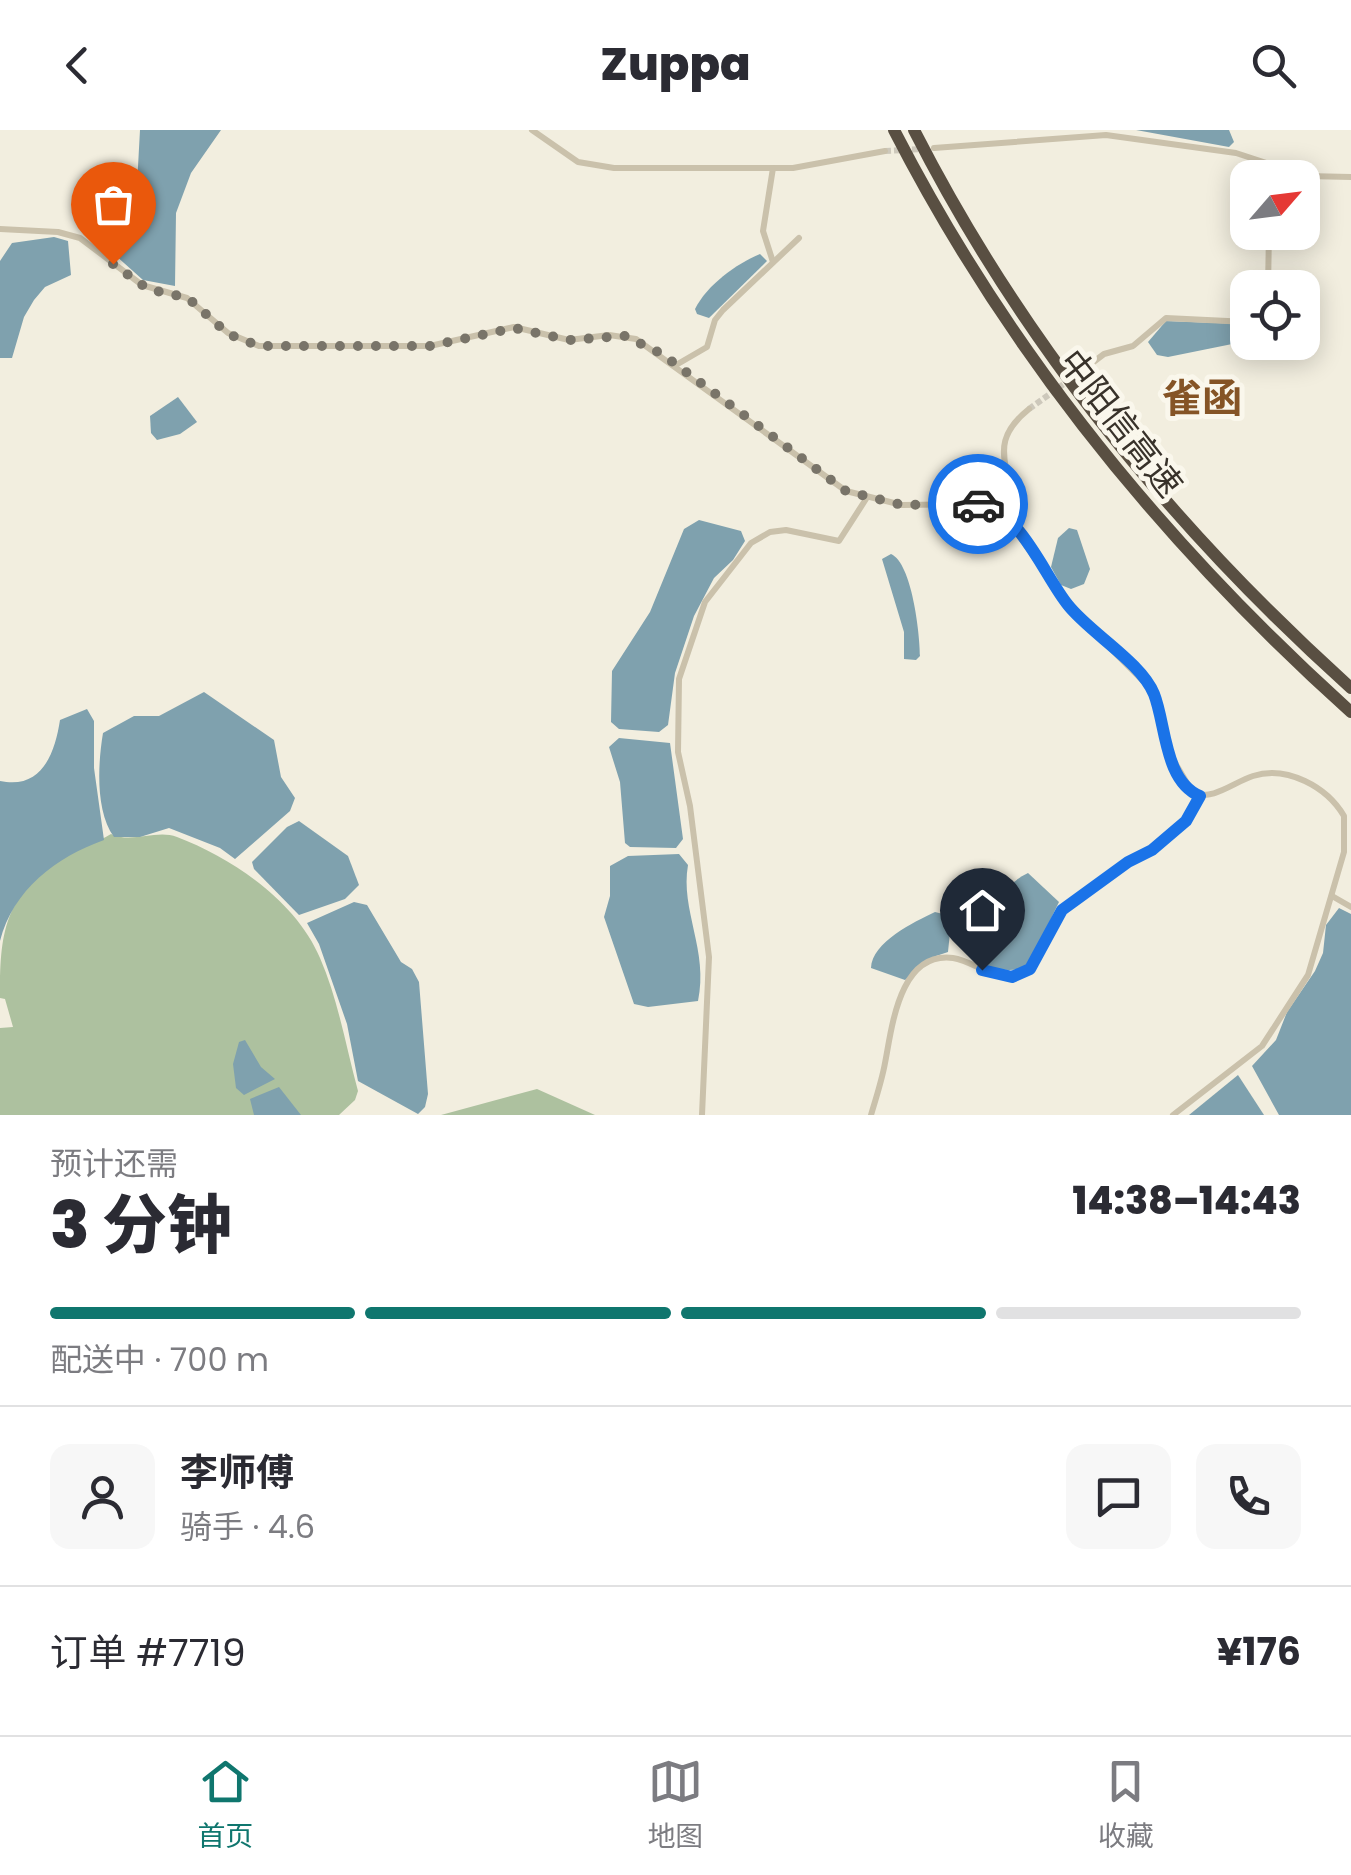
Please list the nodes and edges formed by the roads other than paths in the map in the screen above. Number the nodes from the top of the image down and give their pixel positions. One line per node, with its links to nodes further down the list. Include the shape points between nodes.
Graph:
1 (532, 130): 7 (street, via 585,165)
2 (894, 130): 20 (highway, 中阳信高速, via 982,286 1104,452 1207,574)
3 (914, 130): 19 (highway, 中阳信高速, via 997,276 1118,441 1220,562)
4 (934, 148): 6 (street, via 1106,135)
5 (885, 152): 7 (street)
6 (1259, 160)
7 (773, 168): 12 (street, via 763,231)
8 (1320, 176): 9 (street)
9 (1351, 177)
10 (0, 229): 14 (street, via 80,238 142,285 188,298 228,334 259,346 430,346 514,328 569,340 625,336)
11 (799, 238): 12 (street)
12 (773, 262): 14 (street, via 715,320 706,347)
13 (1230, 321): 15 (street, via 1166,318 1133,346 1104,354)
14 (676, 365): 17 (street, via 829,480)
15 (1080, 374)
16 (1029, 409): 18 (street, via 1009,428 1002,448 1010,487)
17 (866, 498): 18 (street); 26 (street, via 838,541 795,530 770,532 751,543 704,602 679,679 678,752 709,957)
18 (997, 510): 21 (street, via 1069,607 1152,689 1168,752)
19 (1351, 688)
20 (1351, 712)
21 (1200, 796): 23 (street, via 1258,774 1282,775 1316,786); 27 (street, via 1186,821 1152,850 1062,910 1023,974 997,974 949,958 908,980 895,1006)
22 (1351, 808): 23 (street)
23 (1344, 816): 24 (street, via 1346,844)
24 (1332, 896): 25 (street); 28 (street, via 1310,971 1266,1041)
25 (1351, 906)
26 (702, 1115)
27 (871, 1115)
28 (1173, 1115)

